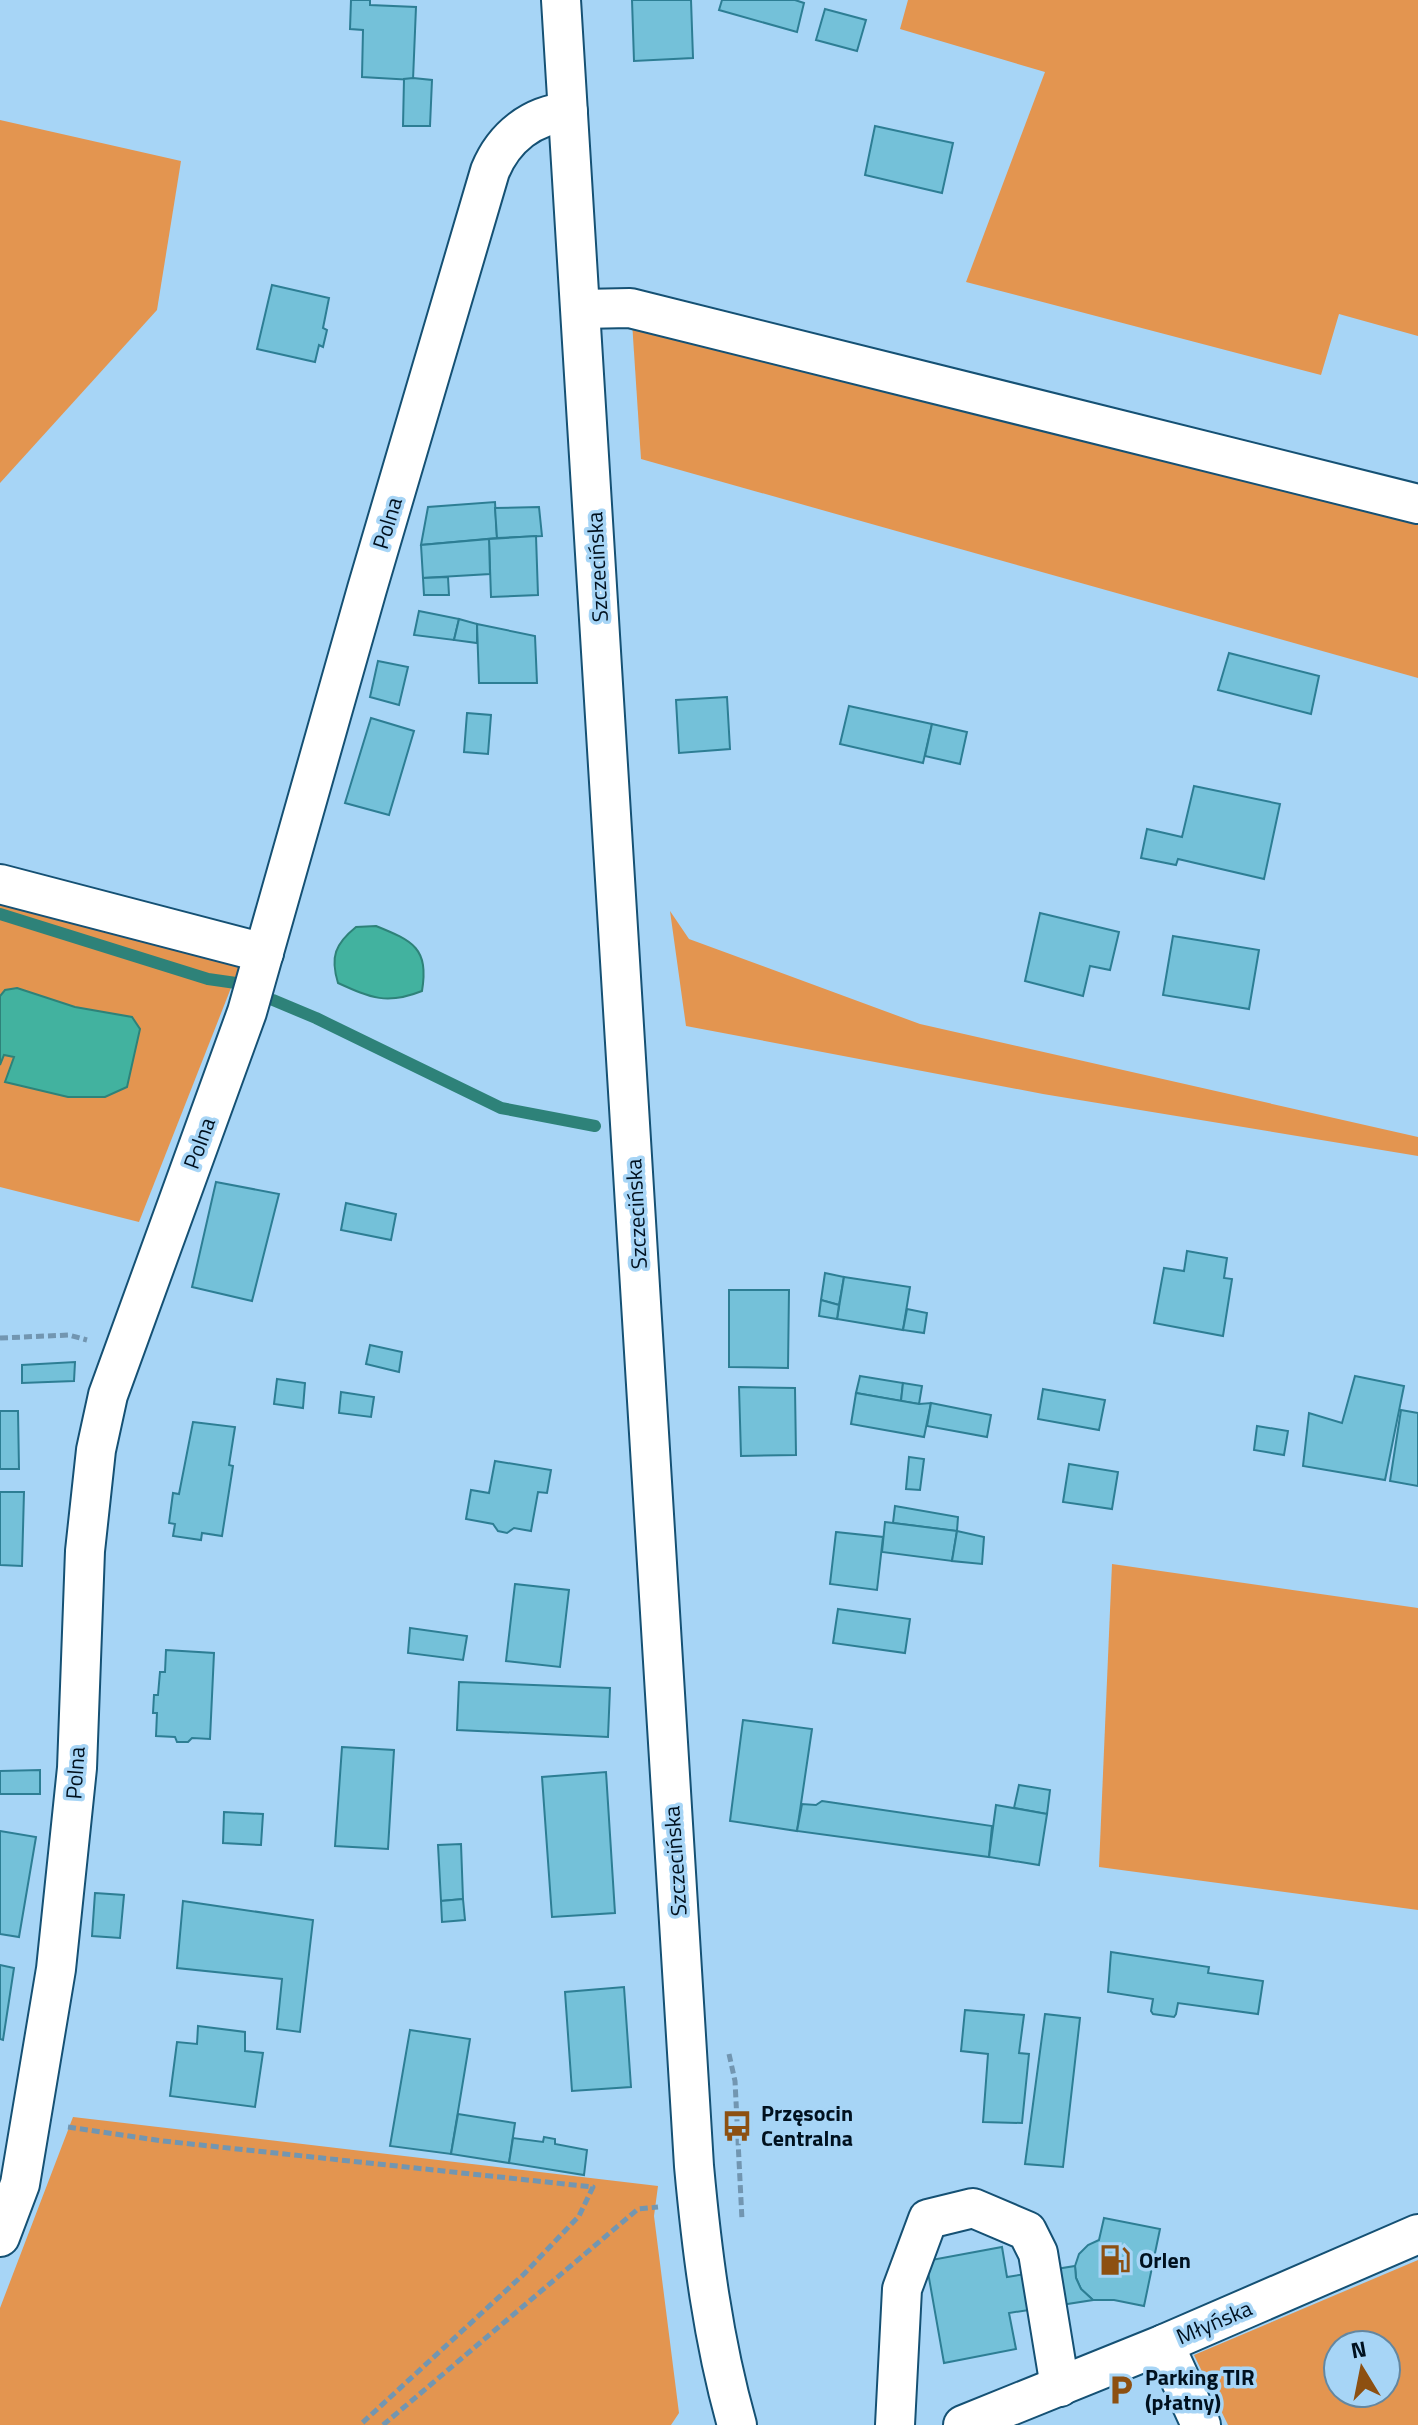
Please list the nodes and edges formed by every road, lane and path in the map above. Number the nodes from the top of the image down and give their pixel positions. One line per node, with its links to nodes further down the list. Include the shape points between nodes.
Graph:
1 (561, 0): 2 (street, Szczecińska)
2 (568, 112): 3 (street, Szczecińska); 6 (street, Polna, via 540,118 522,129 505,144 490,171)
3 (581, 309): 4 (street, via 630,308); 17 (street, Szczecińska, via 694,2166 707,2283)
4 (1418, 504)
5 (0, 884): 6 (street)
6 (264, 953): 8 (street, Polna)
7 (0, 1338): 8 (path, via 69,1335)
8 (123, 1349): 9 (street, Polna, via 96,1450 85,1551 77,1768 56,1969)
9 (31, 2121): 12 (street, Polna, via 20,2184); 15 (path, via 163,2141 593,2187 579,2216 524,2274)
10 (657, 2207): 16 (path, via 638,2209)
11 (1418, 2234): 13 (street, Młyńska)
12 (0, 2237)
13 (1164, 2344): 14 (street, Młyńska); 20 (street)
14 (1060, 2387): 18 (street, via 1038,2253 1027,2231 973,2208 928,2219 902,2289); 19 (street, Młyńska)
15 (360, 2425)
16 (383, 2425)
17 (737, 2425)
18 (895, 2425)
19 (963, 2425)
20 (1201, 2425)

